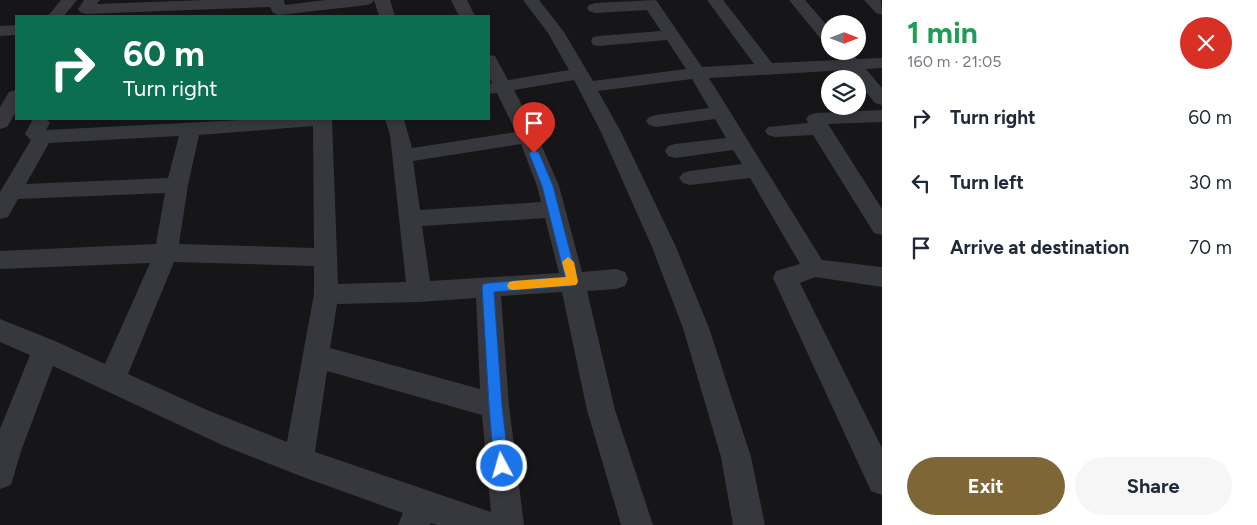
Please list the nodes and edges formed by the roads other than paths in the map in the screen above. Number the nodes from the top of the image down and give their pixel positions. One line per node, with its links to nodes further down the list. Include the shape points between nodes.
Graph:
1 (92, 0): 12 (street, via 86,9)
2 (367, 0): 14 (street)
3 (382, 0): 15 (street)
4 (459, 0): 16 (street)
5 (531, 0): 29 (street, via 556,32)
6 (715, 0): 27 (street)
7 (797, 0): 17 (street)
8 (872, 0): 13 (street)
9 (276, 1): 12 (street); 14 (street, via 279,10)
10 (650, 2): 11 (street); 20 (street)
11 (589, 6)
12 (183, 7)
13 (882, 10)
14 (319, 11)
15 (387, 15)
16 (466, 15)
17 (821, 28)
18 (15, 30): 19 (street)
19 (0, 31)
20 (671, 35): 21 (street); 28 (street)
21 (599, 41)
22 (831, 60): 27 (street)
23 (849, 60): 32 (street)
24 (861, 60): 25 (street)
25 (882, 63)
26 (490, 64): 30 (street)
27 (766, 68): 28 (street)
28 (697, 73): 29 (street); 33 (street)
29 (583, 80): 30 (street); 80 (street, via 664,247 696,328 736,457)
30 (496, 88): 45 (street)
31 (15, 98): 39 (street)
32 (882, 99)
33 (720, 112): 38 (street); 46 (street)
34 (882, 116): 42 (street, via 816,119)
35 (310, 120): 41 (street)
36 (324, 120): 58 (street)
37 (395, 120): 48 (street)
38 (656, 121)
39 (0, 123)
40 (148, 125): 41 (street); 43 (street)
41 (191, 128): 51 (street)
42 (819, 128): 44 (street); 56 (street)
43 (42, 130): 52 (street)
44 (775, 131)
45 (528, 137): 48 (street); 53 (street)
46 (739, 143): 47 (street); 49 (street)
47 (675, 152)
48 (403, 156): 55 (street)
49 (755, 170): 50 (street); 60 (street)
50 (690, 178)
51 (178, 185): 52 (street); 57 (street)
52 (11, 192): 54 (street)
53 (554, 208): 55 (street); 63 (street)
54 (0, 211)
55 (411, 219): 65 (street)
56 (882, 227)
57 (166, 254): 58 (street); 59 (street); 70 (street)
58 (325, 257): 66 (street)
59 (0, 260)
60 (815, 268): 61 (street); 75 (street, via 785,278)
61 (882, 277)
62 (616, 279): 63 (street)
63 (572, 282): 64 (street); 79 (street, via 601,410)
64 (488, 287): 65 (street); 71 (street)
65 (419, 292): 66 (street)
66 (326, 294): 69 (street)
67 (0, 330): 68 (street)
68 (46, 349): 70 (street); 72 (street)
69 (316, 356): 71 (street); 73 (street)
70 (112, 380): 73 (street, via 198,420)
71 (495, 406): 78 (street)
72 (12, 408): 74 (street)
73 (299, 460): 76 (street)
74 (0, 474)
75 (882, 480)
76 (418, 515): 77 (street)
77 (483, 525)
78 (508, 525)
79 (637, 525)
80 (749, 525)

